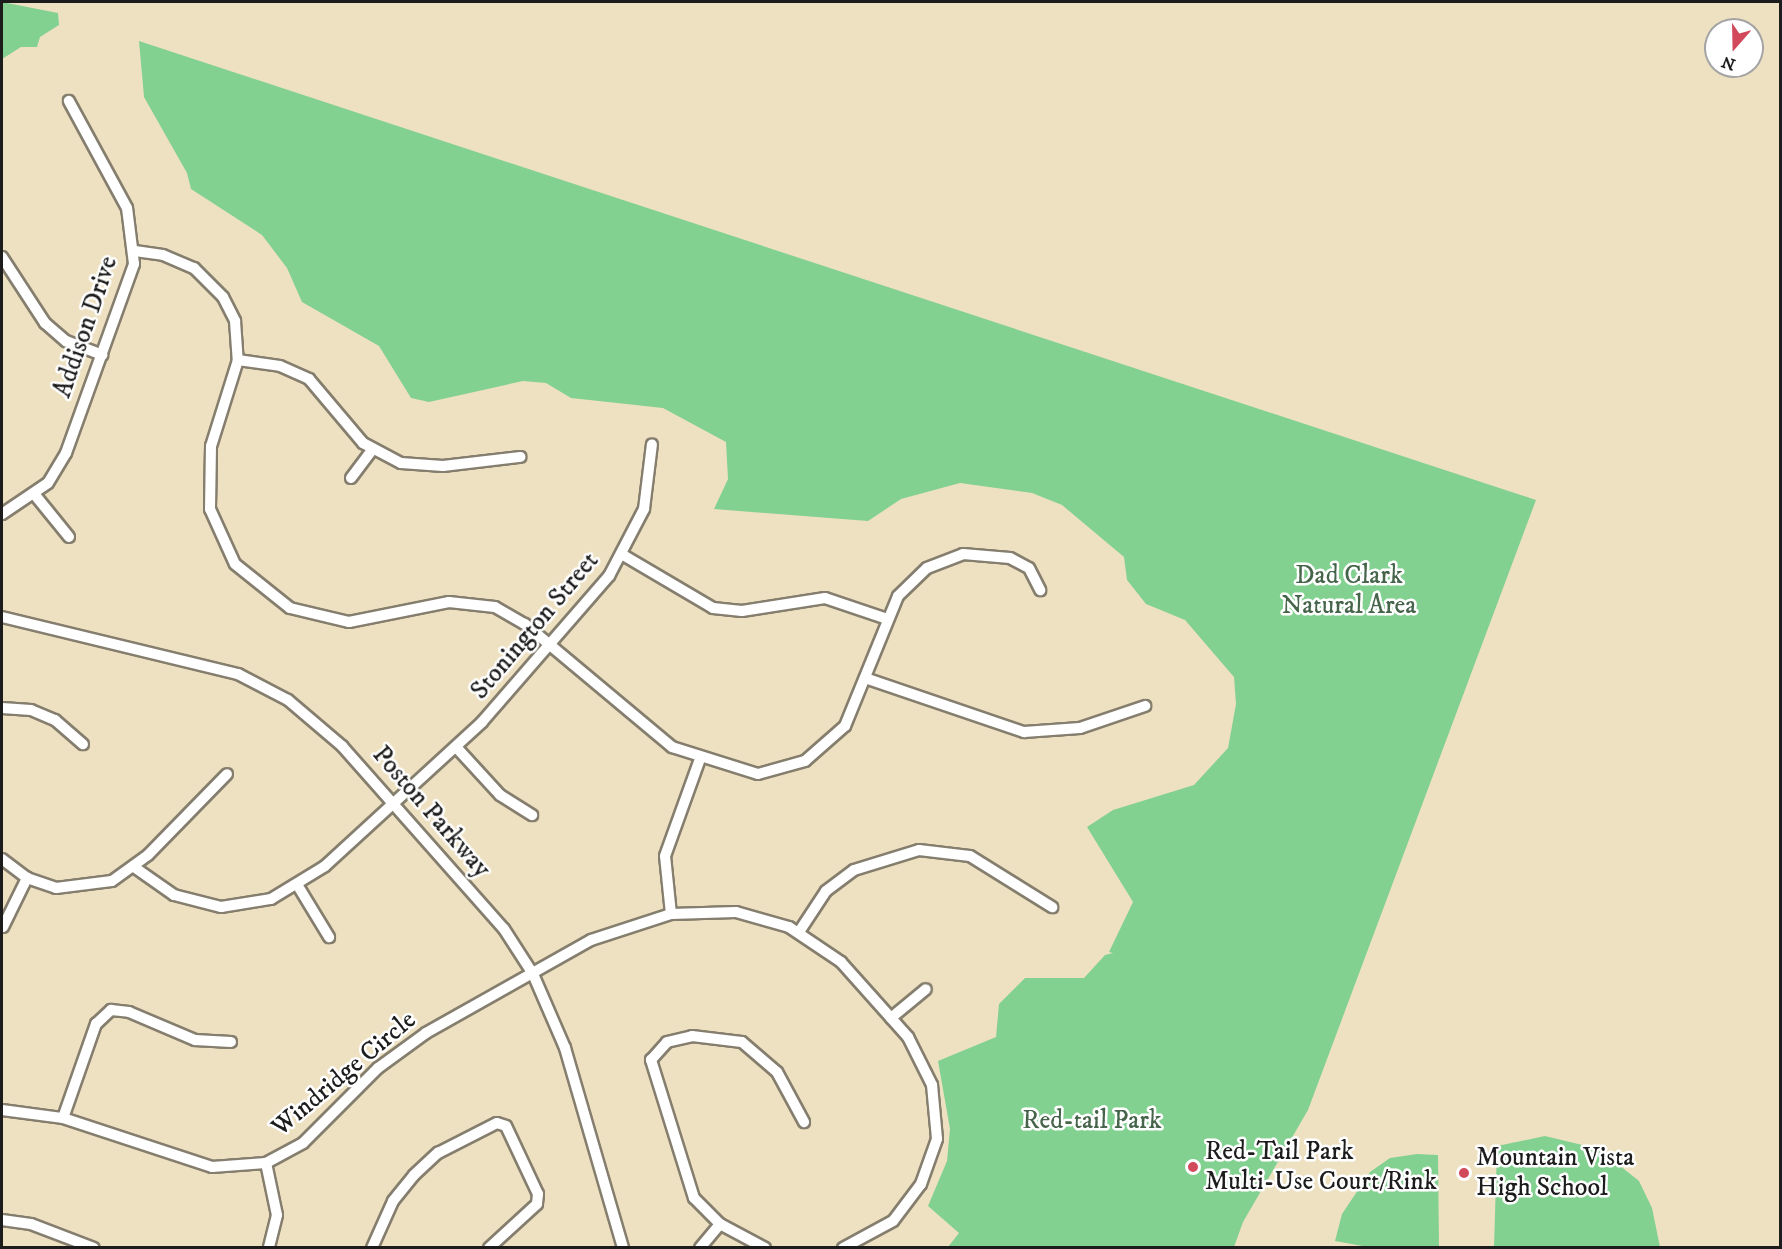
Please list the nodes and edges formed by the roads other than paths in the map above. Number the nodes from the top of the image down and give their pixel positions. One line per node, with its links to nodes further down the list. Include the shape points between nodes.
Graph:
1 (69, 101): 2 (street, Addison Drive, via 127,208)
2 (135, 251): 4 (street, Addison Drive); 5 (street, via 179,260 210,282 235,321)
3 (2, 256): 4 (street, via 45,323 66,341)
4 (102, 355): 10 (street, Addison Drive, via 66,453)
5 (238, 360): 7 (street, via 280,366 309,379); 17 (street, via 211,446 208,484 220,538 251,582 290,608 337,621 370,620 449,602 480,603 510,614)
6 (652, 444): 13 (street, Stonington Street, via 644,509)
7 (372, 450): 8 (street, via 421,466); 9 (street)
8 (520, 457)
9 (351, 478)
10 (35, 495): 11 (street, Addison Drive); 12 (street)
11 (2, 514)
12 (69, 537)
13 (624, 555): 16 (street, via 713,608 742,611 825,598); 17 (street, Stonington Street)
14 (1040, 590): 16 (street, via 1034,573 1023,563 963,554 912,579)
15 (2, 618): 25 (street, Poston Parkway, via 238,674 316,721)
16 (887, 619): 18 (street)
17 (549, 645): 22 (street, Stonington Street); 23 (street, via 650,733)
18 (866, 678): 19 (street, via 1023,732 1059,732); 23 (street, via 845,726 805,761 758,774)
19 (1145, 705)
20 (2, 708): 21 (street, via 32,710 55,720)
21 (83, 744)
22 (456, 747): 25 (street, Stonington Street); 26 (street, via 505,799)
23 (700, 759): 32 (street, via 665,855)
24 (227, 774): 28 (street)
25 (393, 804): 30 (street, Stonington Street); 36 (street, Poston Parkway, via 504,929)
26 (532, 815)
27 (2, 859): 29 (street)
28 (134, 867): 29 (street, via 85,889 56,888); 30 (street, Stonington Street, via 174,895 206,905 256,904)
29 (27, 878): 33 (street)
30 (298, 886): 35 (street)
31 (1052, 907): 34 (street, via 977,859 920,850 854,870 826,891)
32 (671, 914): 34 (street, Windridge Circle, via 736,912); 36 (street, Windridge Circle, via 601,935)
33 (3, 927)
34 (799, 932): 38 (street, Windridge Circle, via 841,963)
35 (329, 937)
36 (533, 974): 43 (street, Windridge Circle, via 426,1033 371,1075 303,1143); 50 (street, Poston Parkway, via 565,1048)
37 (926, 989): 38 (street)
38 (891, 1018): 53 (street, Windridge Circle, via 919,1054 932,1085 937,1139 929,1168 904,1209 882,1229)
39 (231, 1042): 41 (street, via 195,1040 129,1012 111,1010 96,1024)
40 (2, 1110): 41 (street, Windridge Circle)
41 (63, 1118): 43 (street, Windridge Circle, via 212,1167)
42 (804, 1122): 45 (street, via 777,1072 742,1042 710,1035 667,1042 657,1050 650,1071 681,1170 694,1198)
43 (266, 1163): 47 (street, via 277,1215)
44 (2, 1220): 46 (street, via 31,1224)
45 (720, 1224): 51 (street); 52 (street)
46 (94, 1248)
47 (269, 1248)
48 (372, 1248): 49 (street, via 393,1201 414,1175 438,1153 497,1123 506,1126 538,1194 537,1204)
49 (489, 1248)
50 (623, 1248)
51 (700, 1248)
52 (765, 1248)
53 (843, 1248)

